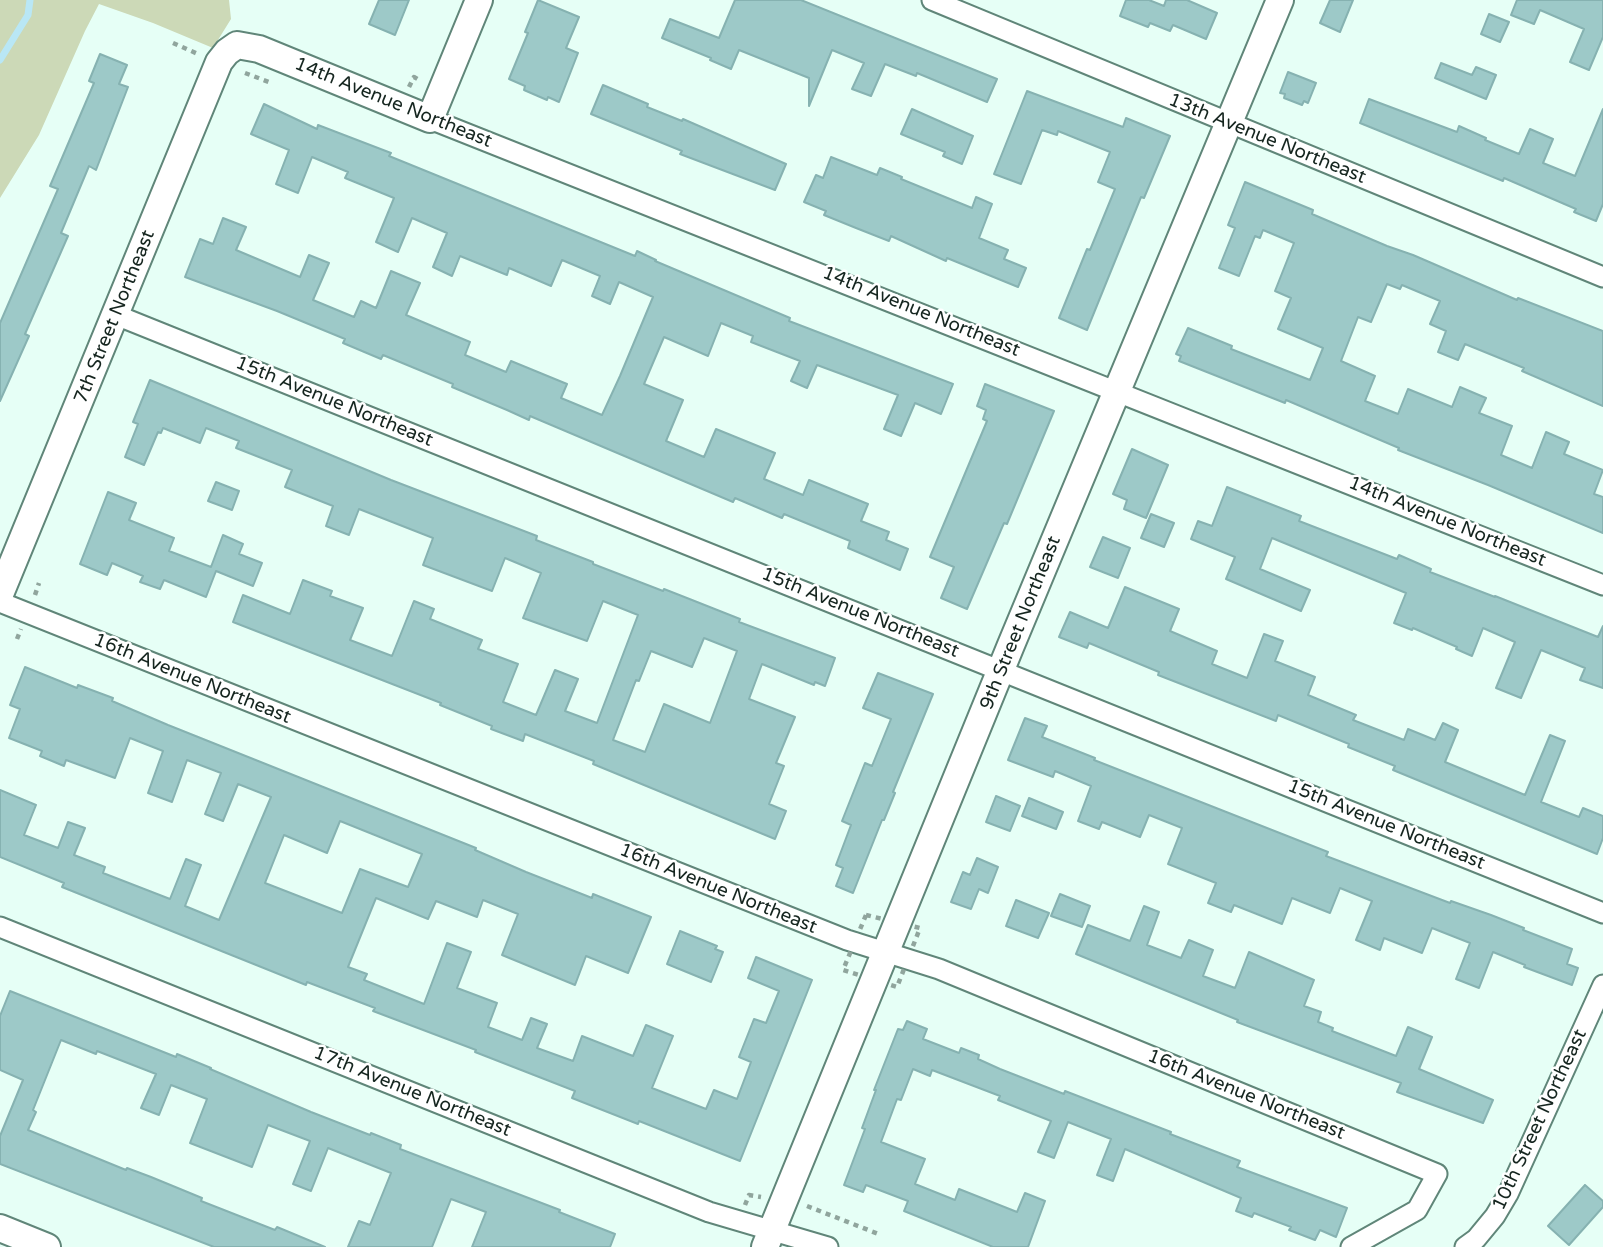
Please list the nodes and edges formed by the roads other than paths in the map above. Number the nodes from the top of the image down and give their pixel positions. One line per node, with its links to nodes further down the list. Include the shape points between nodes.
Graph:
1 (479, 0): 5 (street)
2 (932, 0): 6 (street, 13th Avenue Northeast)
3 (1280, 0): 6 (street, 9th Street Northeast)
4 (237, 45): 5 (street, 14th Avenue Northeast, via 259,49); 8 (street, 7th Street Northeast, via 219,62)
5 (430, 118): 9 (street, 14th Avenue Northeast)
6 (1228, 123): 7 (street, 13th Avenue Northeast); 9 (street, 9th Street Northeast)
7 (1603, 277)
8 (116, 315): 11 (street, 7th Street Northeast); 13 (street, 15th Avenue Northeast)
9 (1118, 390): 10 (street, 14th Avenue Northeast); 13 (street, 9th Street Northeast)
10 (1603, 585)
11 (0, 594)
12 (0, 602): 16 (street, 16th Avenue Northeast, via 847,940)
13 (1001, 670): 14 (street, 15th Avenue Northeast); 16 (street, 9th Street Northeast)
14 (1603, 913)
15 (0, 927): 19 (street, 17th Avenue Northeast)
16 (887, 952): 19 (street, 9th Street Northeast); 22 (street, 16th Avenue Northeast, via 939,969 1437,1174 1417,1210)
17 (1603, 985): 23 (street, 10th Street Northeast, via 1508,1194 1495,1216)
18 (0, 1228): 20 (street)
19 (769, 1239): 21 (street, 17th Avenue Northeast)
20 (47, 1247)
21 (828, 1247)
22 (1351, 1247)
23 (1465, 1247)

